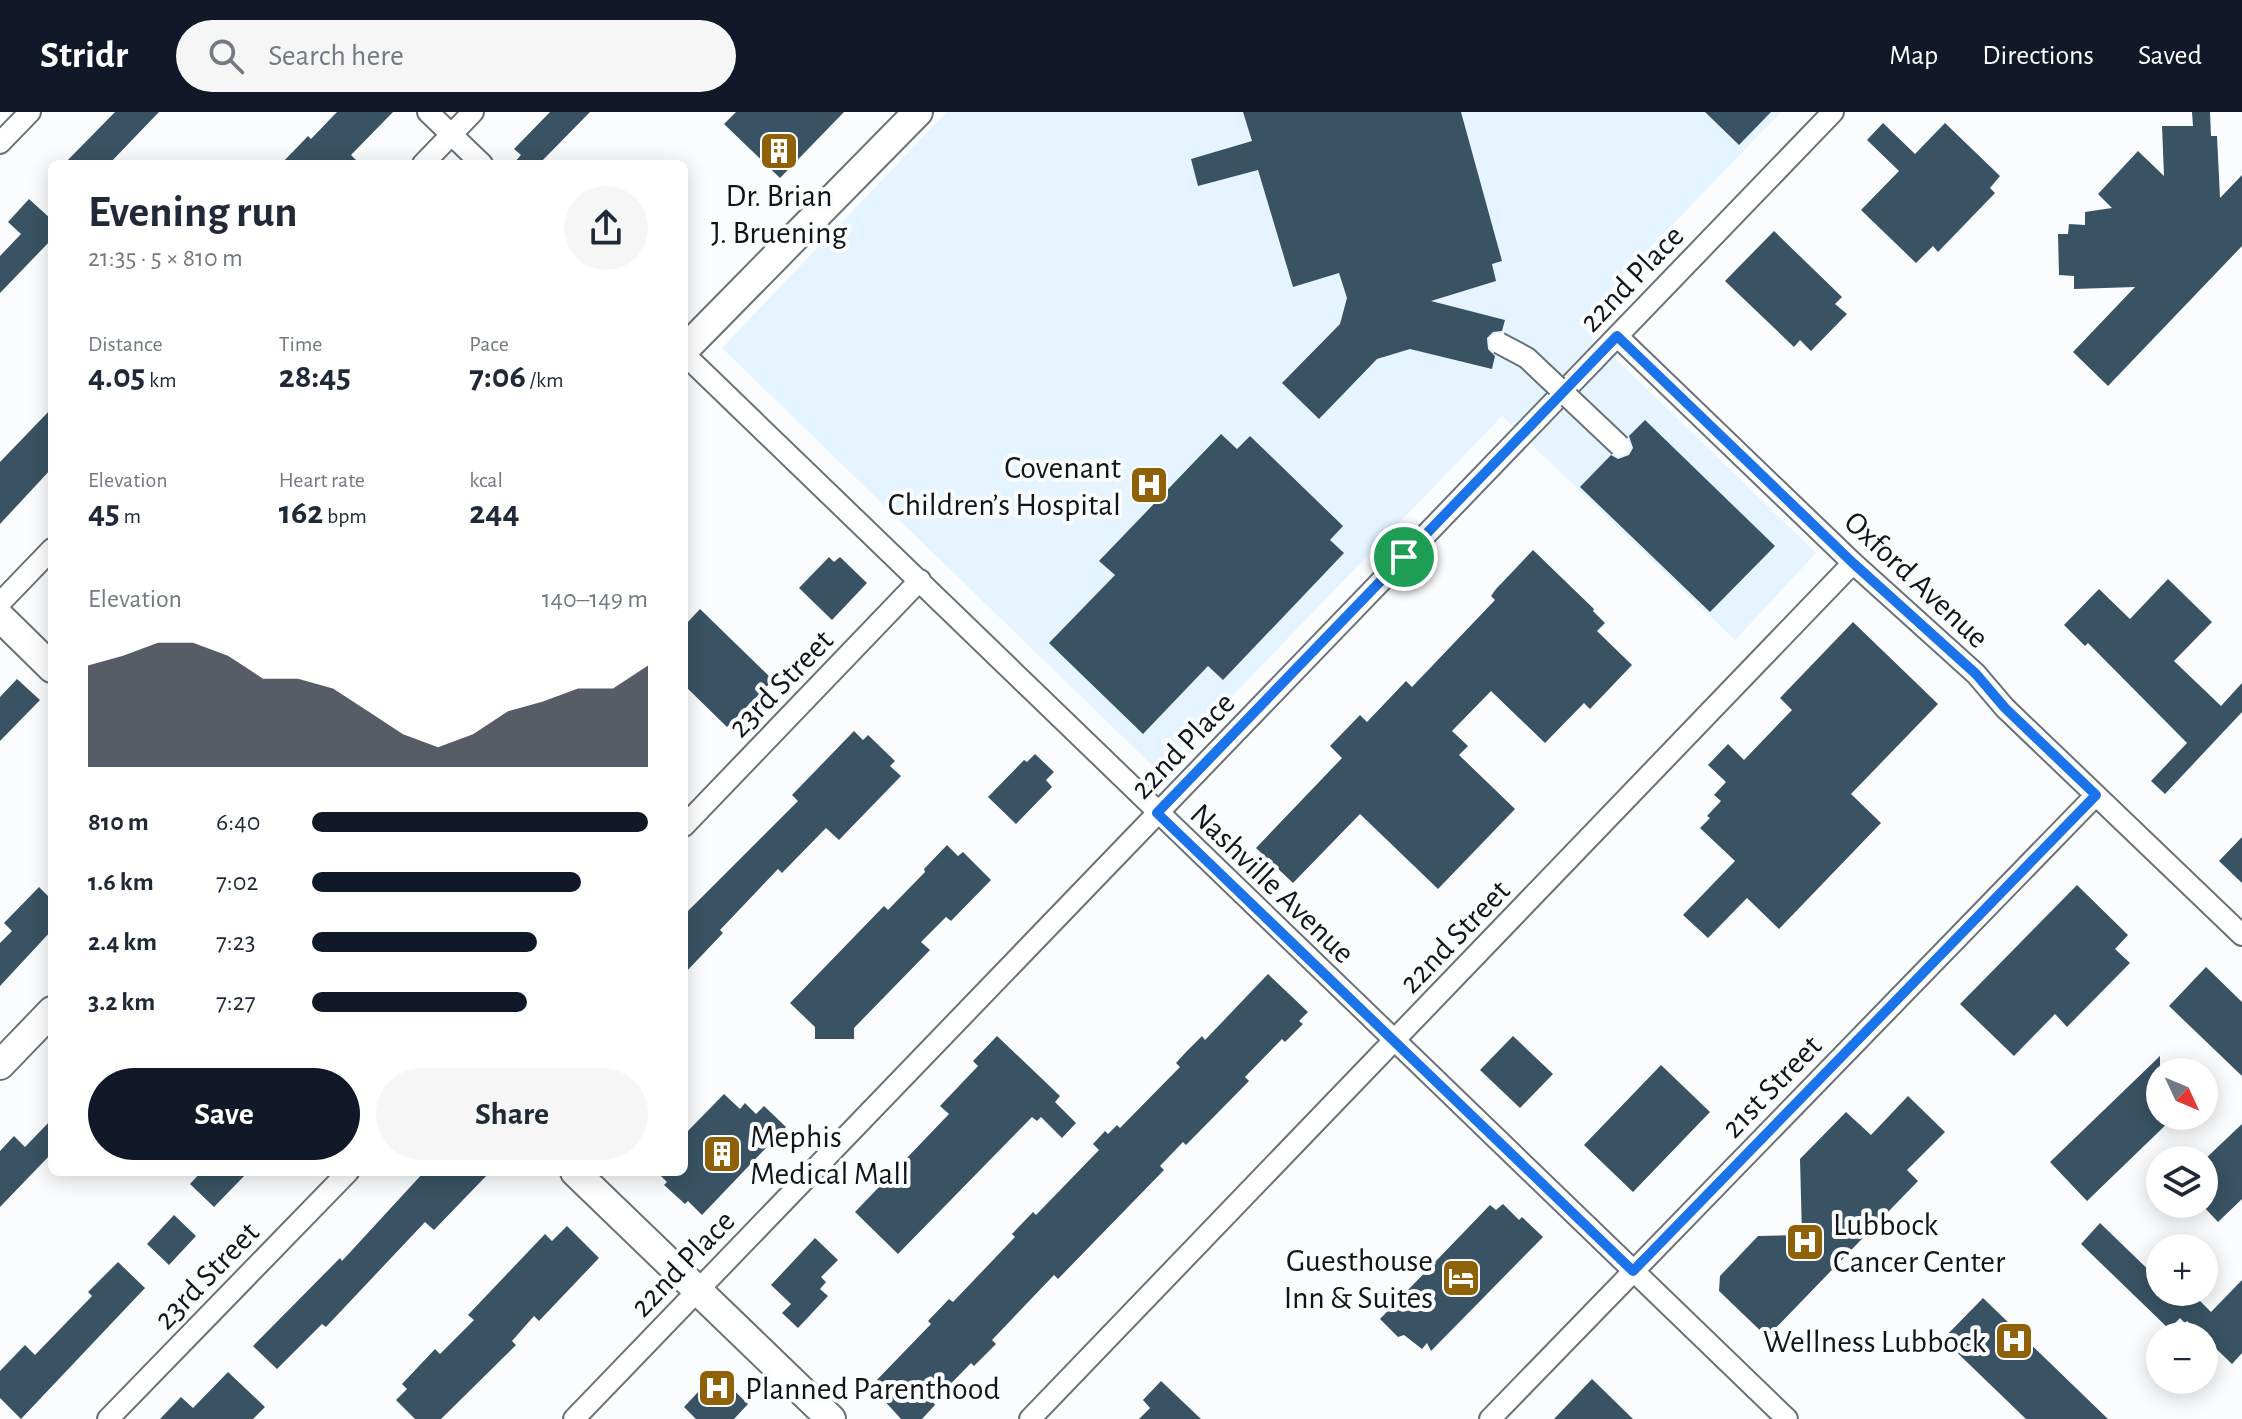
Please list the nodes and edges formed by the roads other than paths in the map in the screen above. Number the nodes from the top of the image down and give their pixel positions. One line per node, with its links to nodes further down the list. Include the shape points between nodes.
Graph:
1 (30, 112): 7 (street)
2 (428, 112): 6 (street)
3 (473, 112): 6 (street)
4 (918, 112): 12 (street)
5 (1833, 112): 10 (street, 22nd Place)
6 (451, 135): 8 (street); 9 (street)
7 (0, 143)
8 (427, 160)
9 (478, 160)
10 (1617, 336): 16 (street, Oxford Avenue); 22 (street, 22nd Place)
11 (1499, 343): 14 (street, bridge, via 1527,358)
12 (688, 348)
13 (688, 356): 17 (street, Nashville Avenue)
14 (1620, 446)
15 (48, 553): 18 (street)
16 (1853, 563): 21 (street, Oxford Avenue, via 1976,674); 26 (street, 22nd Street)
17 (920, 580): 22 (street, Nashville Avenue); 23 (street, 23rd Street)
18 (0, 603)
19 (0, 617): 20 (street)
20 (48, 664)
21 (2096, 795): 24 (street, Oxford Avenue); 30 (street, 21st Street)
22 (1157, 813): 26 (street, Nashville Avenue); 31 (street, 22nd Place)
23 (688, 822)
24 (2242, 935)
25 (48, 1015): 27 (street)
26 (1394, 1041): 30 (street, Nashville Avenue); 35 (street, 22nd Street)
27 (0, 1065)
28 (344, 1176): 32 (street, 23rd Street)
29 (579, 1176): 31 (street)
30 (1633, 1271): 36 (street, 21st Street); 37 (street, Nashville Avenue)
31 (697, 1290): 33 (street, 22nd Place); 34 (street)
32 (108, 1419)
33 (574, 1419)
34 (831, 1419)
35 (1030, 1419)
36 (1490, 1419)
37 (1787, 1419)

